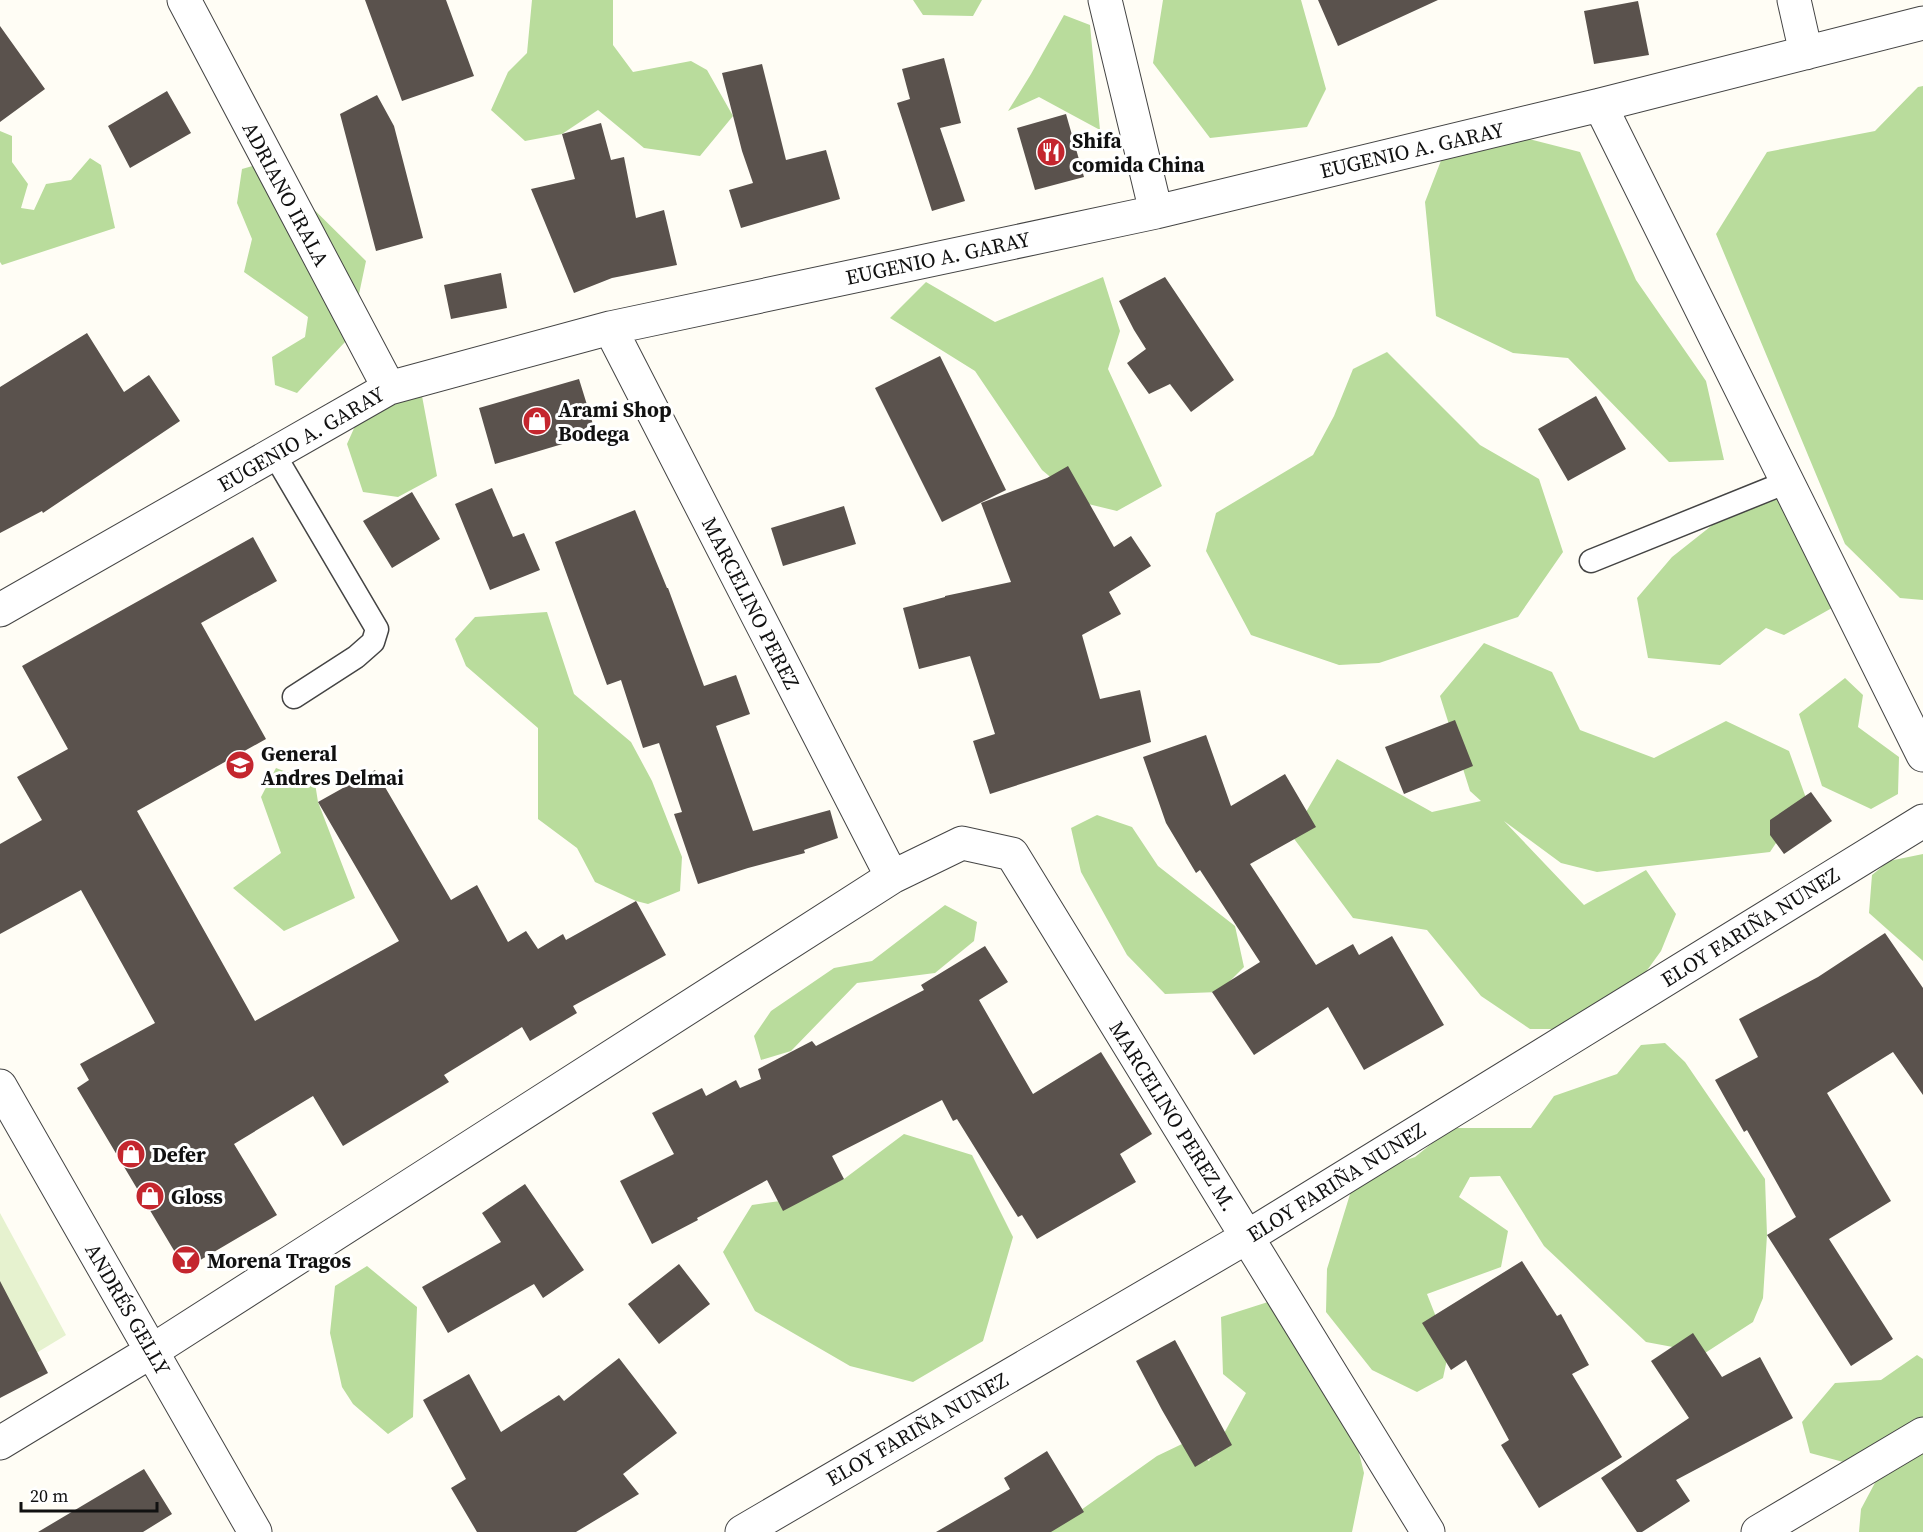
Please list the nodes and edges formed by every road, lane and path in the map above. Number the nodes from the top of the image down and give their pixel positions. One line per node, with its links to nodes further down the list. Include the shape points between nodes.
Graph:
1 (184, 0): 9 (street, ADRIANO IRALA)
2 (1105, 0): 7 (street)
3 (1794, 0): 5 (street)
4 (1923, 23): 5 (street, EUGENIO A. GARAY)
5 (1806, 53): 6 (street, EUGENIO A. GARAY)
6 (1600, 105): 7 (street, EUGENIO A. GARAY); 11 (street)
7 (1156, 212): 8 (street, EUGENIO A. GARAY)
8 (610, 328): 9 (street, EUGENIO A. GARAY); 17 (street, MARCELINO PEREZ)
9 (389, 388): 10 (street, EUGENIO A. GARAY)
10 (274, 454): 13 (street, EUGENIO A. GARAY); 14 (lane, via 377,629 373,642 356,657)
11 (1787, 482): 12 (lane); 15 (street)
12 (1591, 561)
13 (0, 610)
14 (294, 697)
15 (1923, 755)
16 (1923, 821): 19 (street, ELOY FARIÑA NUNEZ)
17 (892, 877): 19 (street, MARCELINO PEREZ M., via 962,843 1012,854); 20 (street)
18 (0, 1086): 20 (street, ANDRÉS GELLY)
19 (1247, 1237): 24 (street, ELOY FARIÑA NUNEZ); 25 (street, MARCELINO PEREZ M.)
20 (152, 1351): 22 (street); 23 (street, ANDRÉS GELLY)
21 (1923, 1434): 26 (street)
22 (0, 1443)
23 (255, 1532)
24 (742, 1532)
25 (1428, 1532)
26 (1758, 1532)

